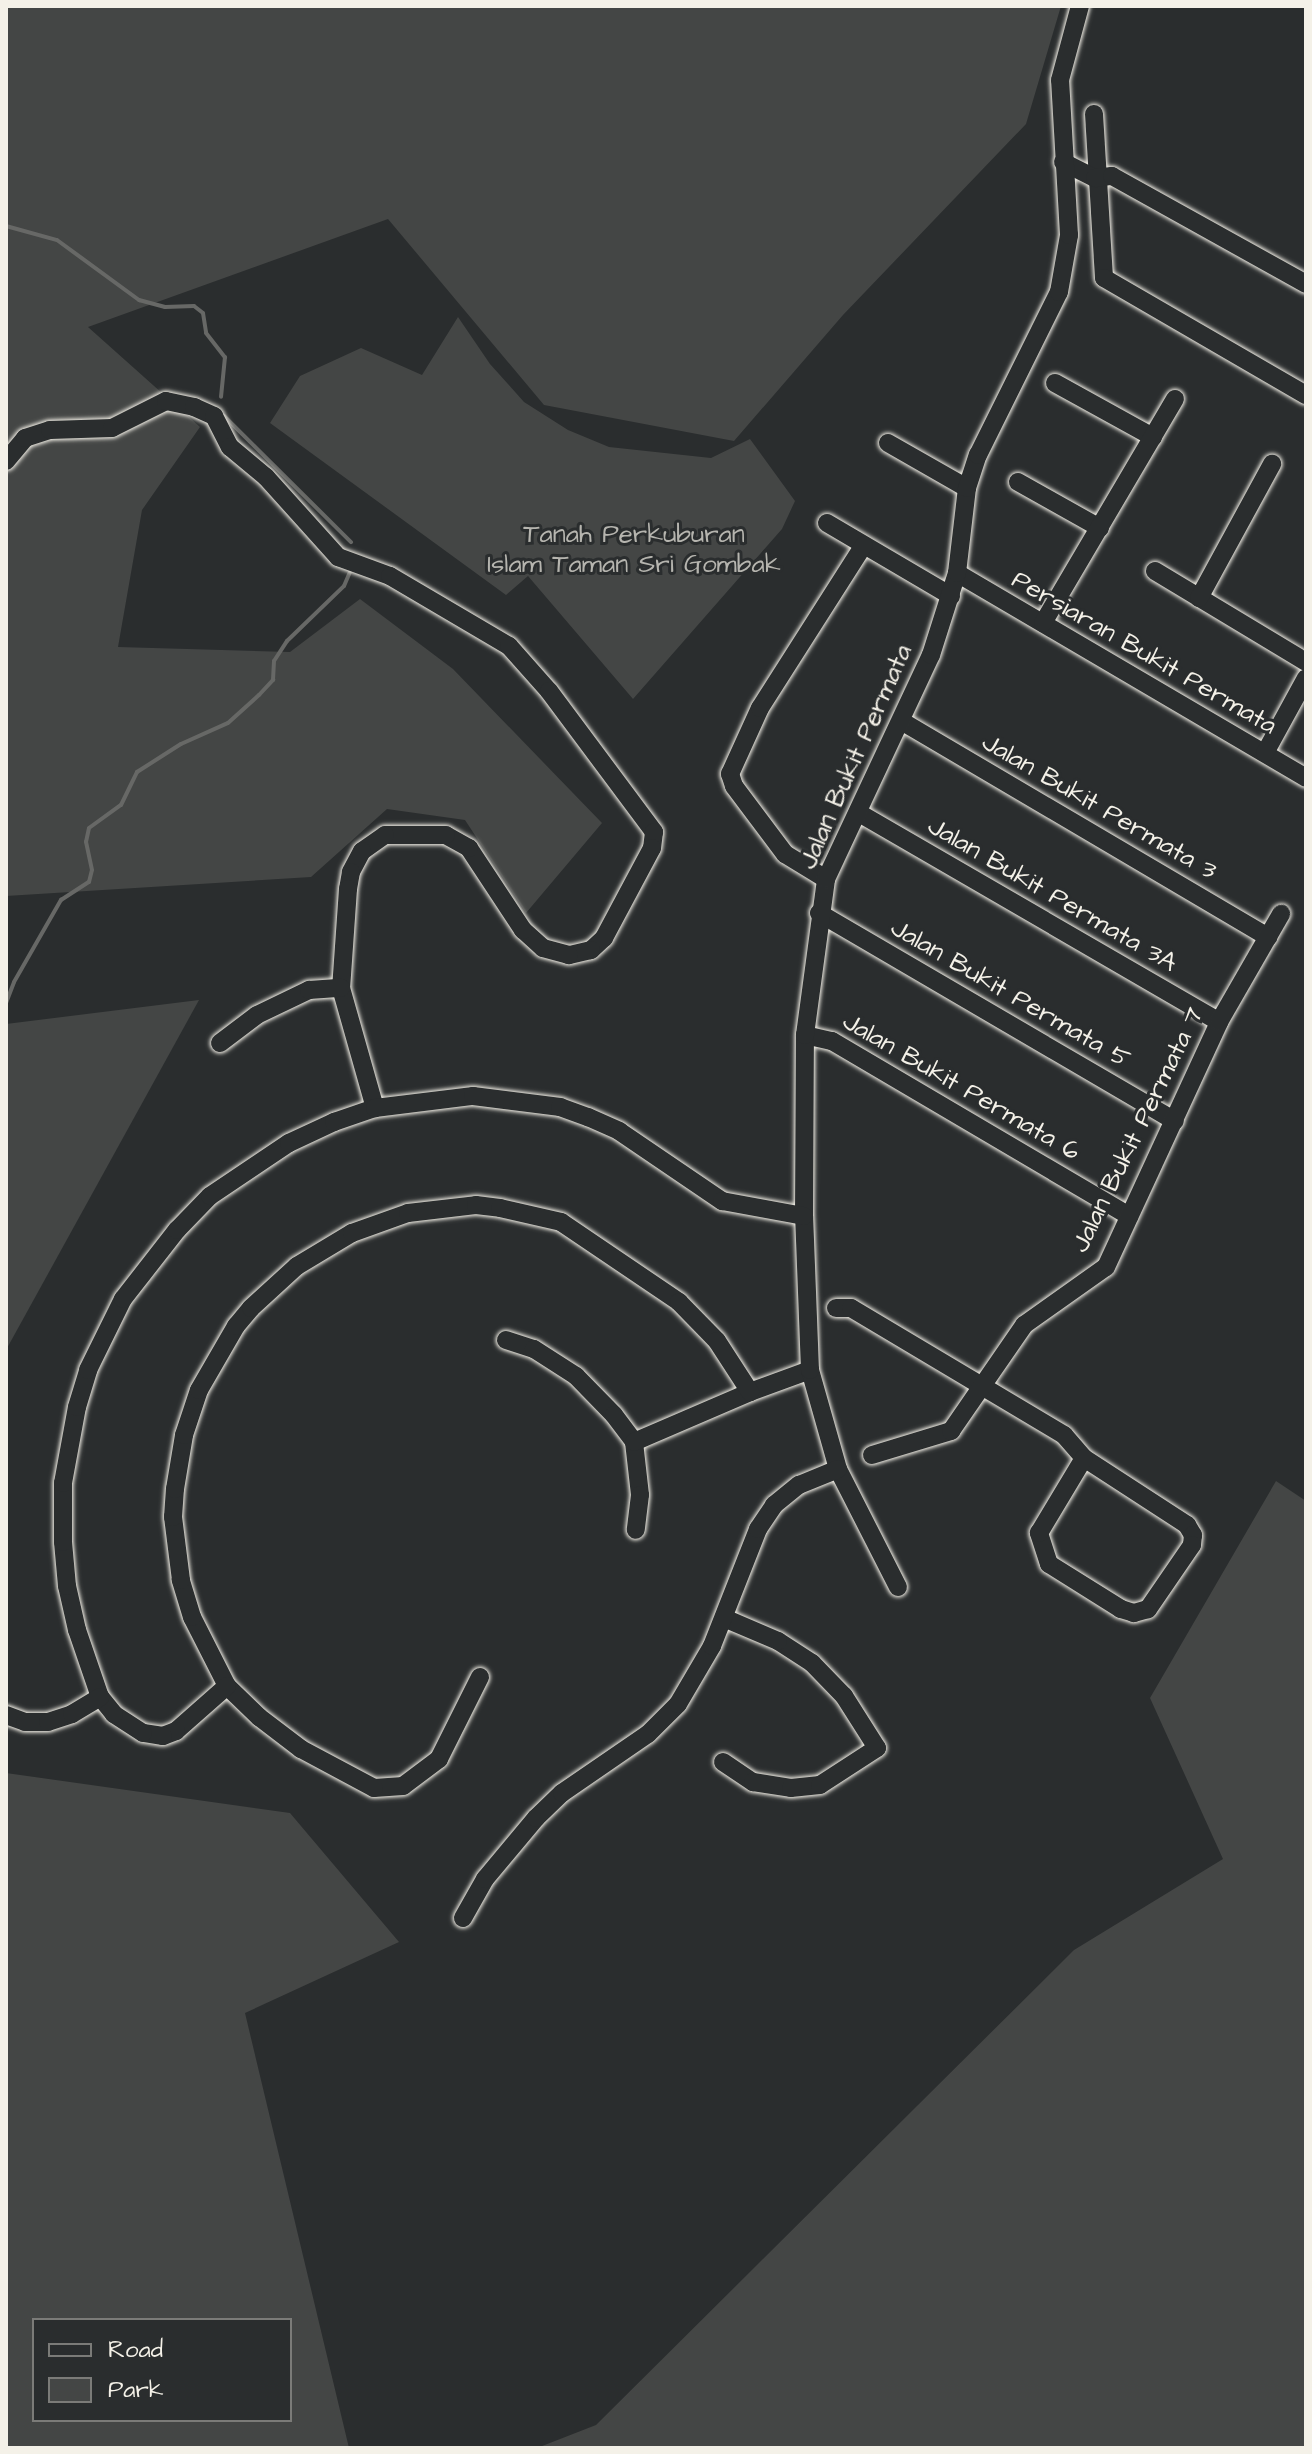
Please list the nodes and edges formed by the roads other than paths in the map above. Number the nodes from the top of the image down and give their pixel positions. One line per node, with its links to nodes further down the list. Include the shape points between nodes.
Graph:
1 (1080, 6): 3 (street, Jalan Bukit Permata, via 1060,80)
2 (1094, 114): 4 (street)
3 (1063, 162): 4 (street); 14 (street, Jalan Bukit Permata, via 1069,235 1059,292 978,455)
4 (1095, 178): 5 (street, via 1112,176); 7 (street, via 1104,278)
5 (1306, 284)
6 (1055, 383): 9 (street)
7 (1306, 395)
8 (1175, 399): 9 (street)
9 (1153, 437): 16 (street)
10 (888, 443): 14 (street)
11 (6, 461): 33 (street, via 25,438 50,430 112,428 166,401 214,416 230,447 266,477 338,557 390,576 509,646 654,832 652,848 604,938 591,950 569,955 543,948 523,930 469,848 446,835 385,835 362,851 351,872)
12 (1272, 464): 21 (street)
13 (1018, 482): 16 (street)
14 (967, 488): 19 (street, Jalan Bukit Permata)
15 (827, 523): 17 (street)
16 (1100, 528): 22 (street)
17 (864, 545): 20 (street); 29 (street, via 760,708 730,774 785,854)
18 (1155, 571): 21 (street)
19 (957, 573): 20 (street, Jalan Bukit Permata); 22 (street, Persiaran Bukit Permata)
20 (951, 596): 25 (street, Jalan Bukit Permata)
21 (1199, 598): 23 (street)
22 (1043, 623): 26 (street, Persiaran Bukit Permata)
23 (1306, 662)
24 (1306, 678): 26 (street)
25 (903, 722): 28 (street, Jalan Bukit Permata); 32 (street, Jalan Bukit Permata 3)
26 (1265, 753): 27 (street, Persiaran Bukit Permata)
27 (1306, 778)
28 (859, 813): 29 (street, Jalan Bukit Permata); 34 (street, Jalan Bukit Permata 3A)
29 (826, 879): 30 (street, Jalan Bukit Permata)
30 (819, 913): 35 (street, Jalan Bukit Permata); 38 (street, Jalan Bukit Permata 5)
31 (1281, 914): 32 (street, Jalan Bukit Permata 7)
32 (1268, 937): 34 (street, Jalan Bukit Permata 7)
33 (341, 988): 36 (street, via 309,990 257,1015); 37 (street)
34 (1219, 1022): 38 (street, Jalan Bukit Permata 7)
35 (805, 1035): 39 (street, Jalan Bukit Permata); 40 (street, Jalan Bukit Permata 6, via 832,1041)
36 (220, 1043)
37 (375, 1108): 39 (street, via 473,1096 560,1107 619,1131 722,1201); 55 (street, via 289,1143 210,1196 149,1263 102,1340 77,1407 63,1483 67,1586)
38 (1175, 1121): 40 (street, Jalan Bukit Permata 7)
39 (804, 1216): 43 (street, Jalan Bukit Permata)
40 (1129, 1216): 44 (street, Jalan Bukit Permata 7, via 1106,1267 1024,1325)
41 (836, 1308): 44 (street, via 851,1308)
42 (506, 1340): 46 (street, via 534,1349 576,1376)
43 (810, 1370): 45 (street); 49 (street, Jalan Bukit Permata)
44 (983, 1387): 47 (street, Jalan Bukit Permata 7, via 951,1431); 48 (street, via 1064,1435)
45 (750, 1392): 46 (street); 54 (street, via 717,1341 679,1302 561,1222 476,1205 408,1213 352,1233 297,1266 236,1326 199,1390 184,1435 175,1489 176,1550 192,1617)
46 (634, 1442): 50 (street, via 640,1495)
47 (872, 1455)
48 (1084, 1458): 48 (street, via 1039,1533 1049,1564 1121,1609 1148,1609 1192,1545 1193,1535 1187,1525)
49 (838, 1469): 51 (street, Jalan Bukit Permata); 52 (street, via 799,1485 774,1505 758,1529)
50 (636, 1530)
51 (898, 1587)
52 (724, 1618): 57 (street, via 778,1641 812,1663 844,1696 877,1748 820,1785 791,1788 753,1782); 58 (street, via 678,1704 648,1734 562,1793 536,1818 485,1879)
53 (480, 1677): 54 (street, via 439,1759 403,1786 374,1788 301,1749)
54 (227, 1686): 55 (street, via 176,1731 163,1736 130,1727)
55 (100, 1697): 56 (street, via 48,1722)
56 (6, 1715)
57 (723, 1762)
58 (463, 1918)

